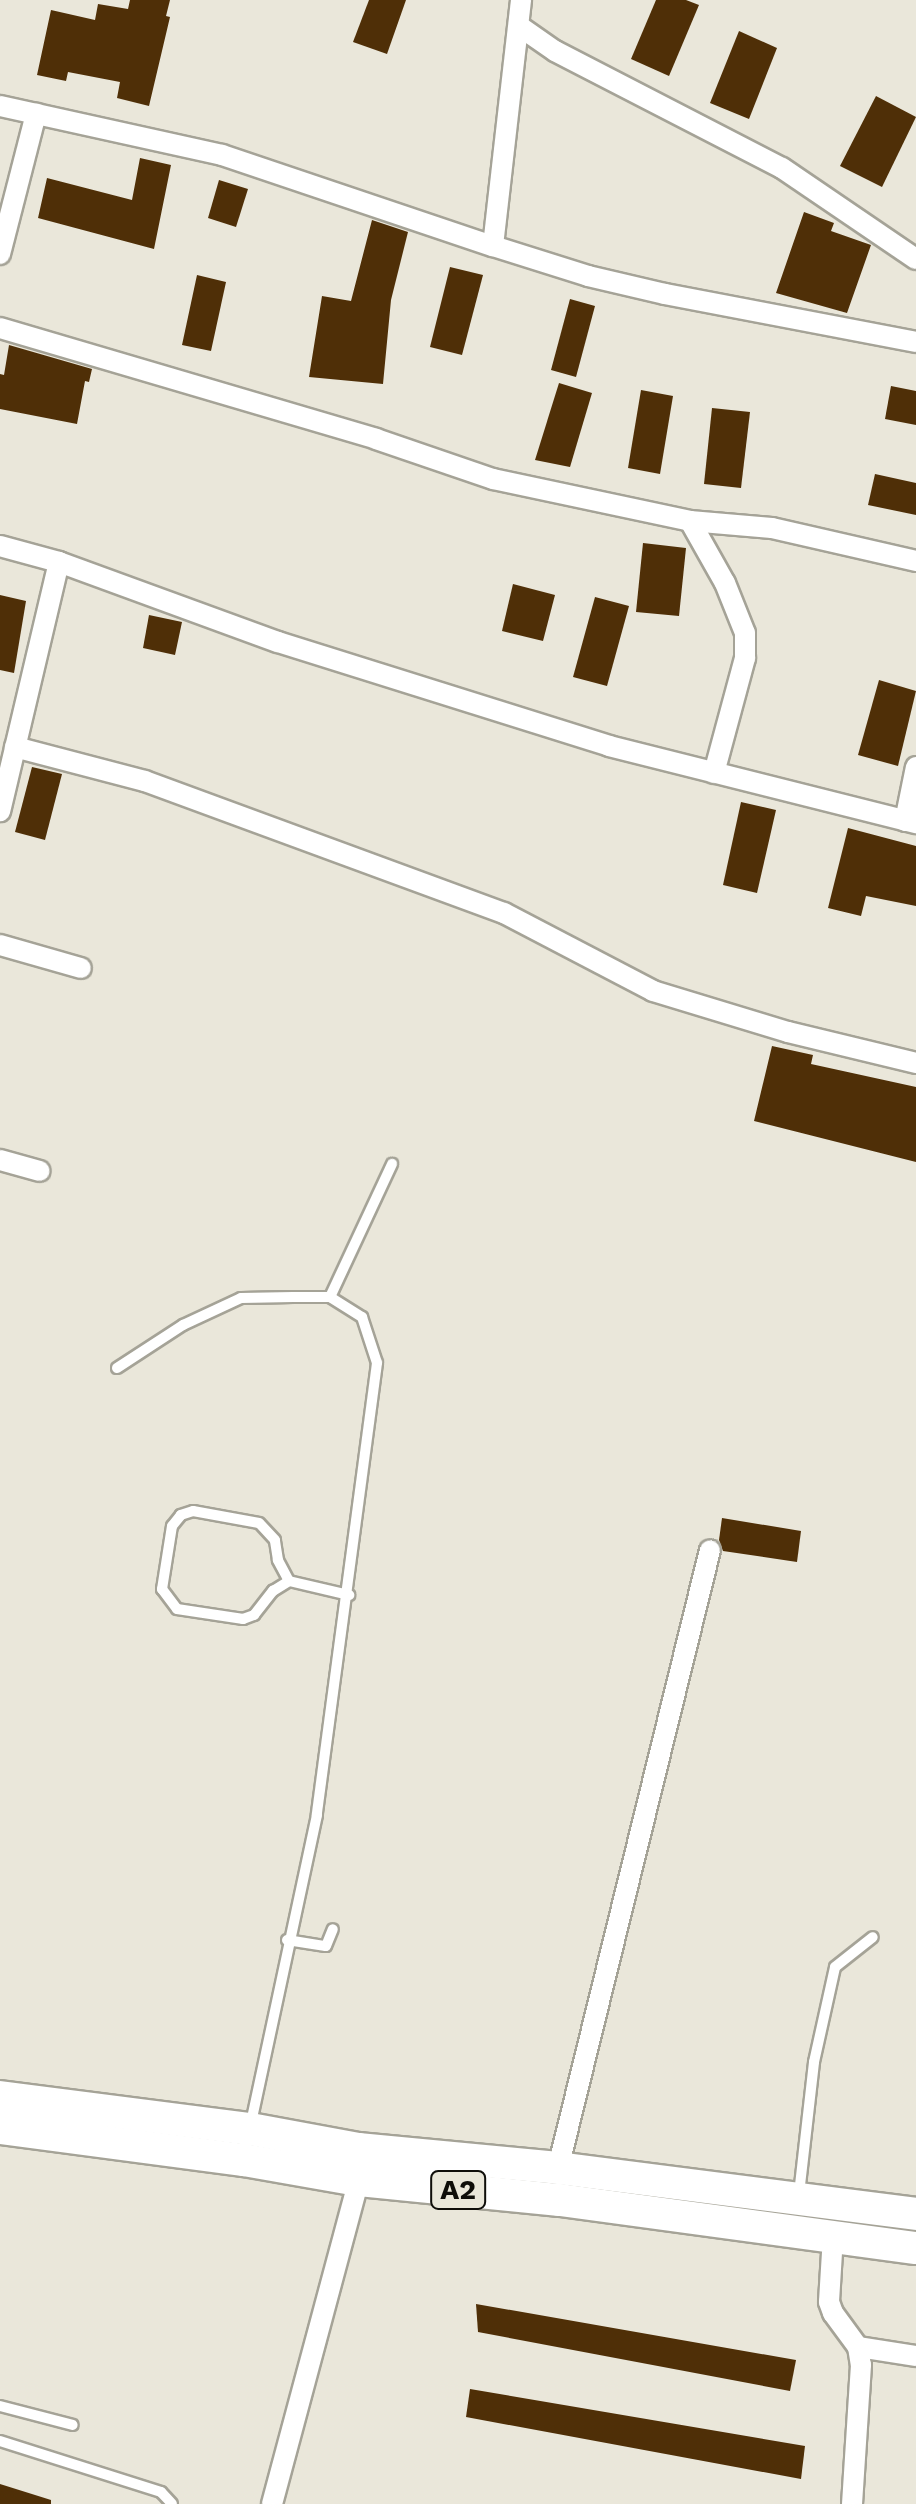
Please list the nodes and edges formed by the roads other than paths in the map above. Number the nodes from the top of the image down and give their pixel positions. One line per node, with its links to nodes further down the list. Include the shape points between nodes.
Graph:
1 (521, 0): 2 (street)
2 (519, 26): 5 (street); 7 (street, via 555,52 782,168)
3 (0, 106): 4 (street)
4 (36, 114): 5 (street, via 222,155); 6 (street)
5 (493, 246): 9 (street, via 627,285)
6 (0, 254)
7 (916, 259)
8 (0, 328): 10 (street, via 376,438 492,480)
9 (916, 342)
10 (690, 521): 12 (street, via 772,528); 16 (street, via 745,634 745,658)
11 (0, 546): 13 (street)
12 (916, 561)
13 (59, 562): 14 (street); 16 (street, via 278,642)
14 (15, 747): 17 (street); 21 (street, via 146,780 504,913 653,992)
15 (916, 767): 18 (street)
16 (714, 773): 18 (street)
17 (0, 811)
18 (910, 822)
19 (0, 945): 20 (street)
20 (81, 968)
21 (916, 1063)
22 (0, 1160): 24 (street)
23 (392, 1164): 25 (lane)
24 (40, 1171)
25 (330, 1297): 26 (lane, via 240,1298); 29 (lane, via 362,1317 377,1363)
26 (117, 1368)
27 (710, 1550): 36 (street)
28 (289, 1581): 28 (lane, via 275,1540 260,1523 193,1510 172,1526 162,1589 177,1609 243,1619); 29 (lane)
29 (349, 1595): 32 (lane, via 317,1815)
30 (333, 1929): 32 (lane, via 326,1946)
31 (873, 1937): 38 (lane, via 835,1967 814,2062)
32 (287, 1940): 35 (lane)
33 (0, 2097): 35 (highway, A2)
34 (0, 2128): 37 (highway, A2)
35 (250, 2129): 36 (highway, A2, via 358,2148)
36 (558, 2168): 38 (highway, A2)
37 (359, 2180): 40 (highway, A2); 48 (street)
38 (798, 2200): 39 (highway, A2)
39 (916, 2214)
40 (833, 2236): 41 (highway, A2); 42 (street, via 829,2302)
41 (916, 2248)
42 (858, 2347): 43 (street); 49 (street)
43 (916, 2356)
44 (0, 2406): 45 (lane)
45 (73, 2425)
46 (0, 2441): 47 (lane, via 161,2492)
47 (172, 2504)
48 (272, 2504)
49 (852, 2504)

